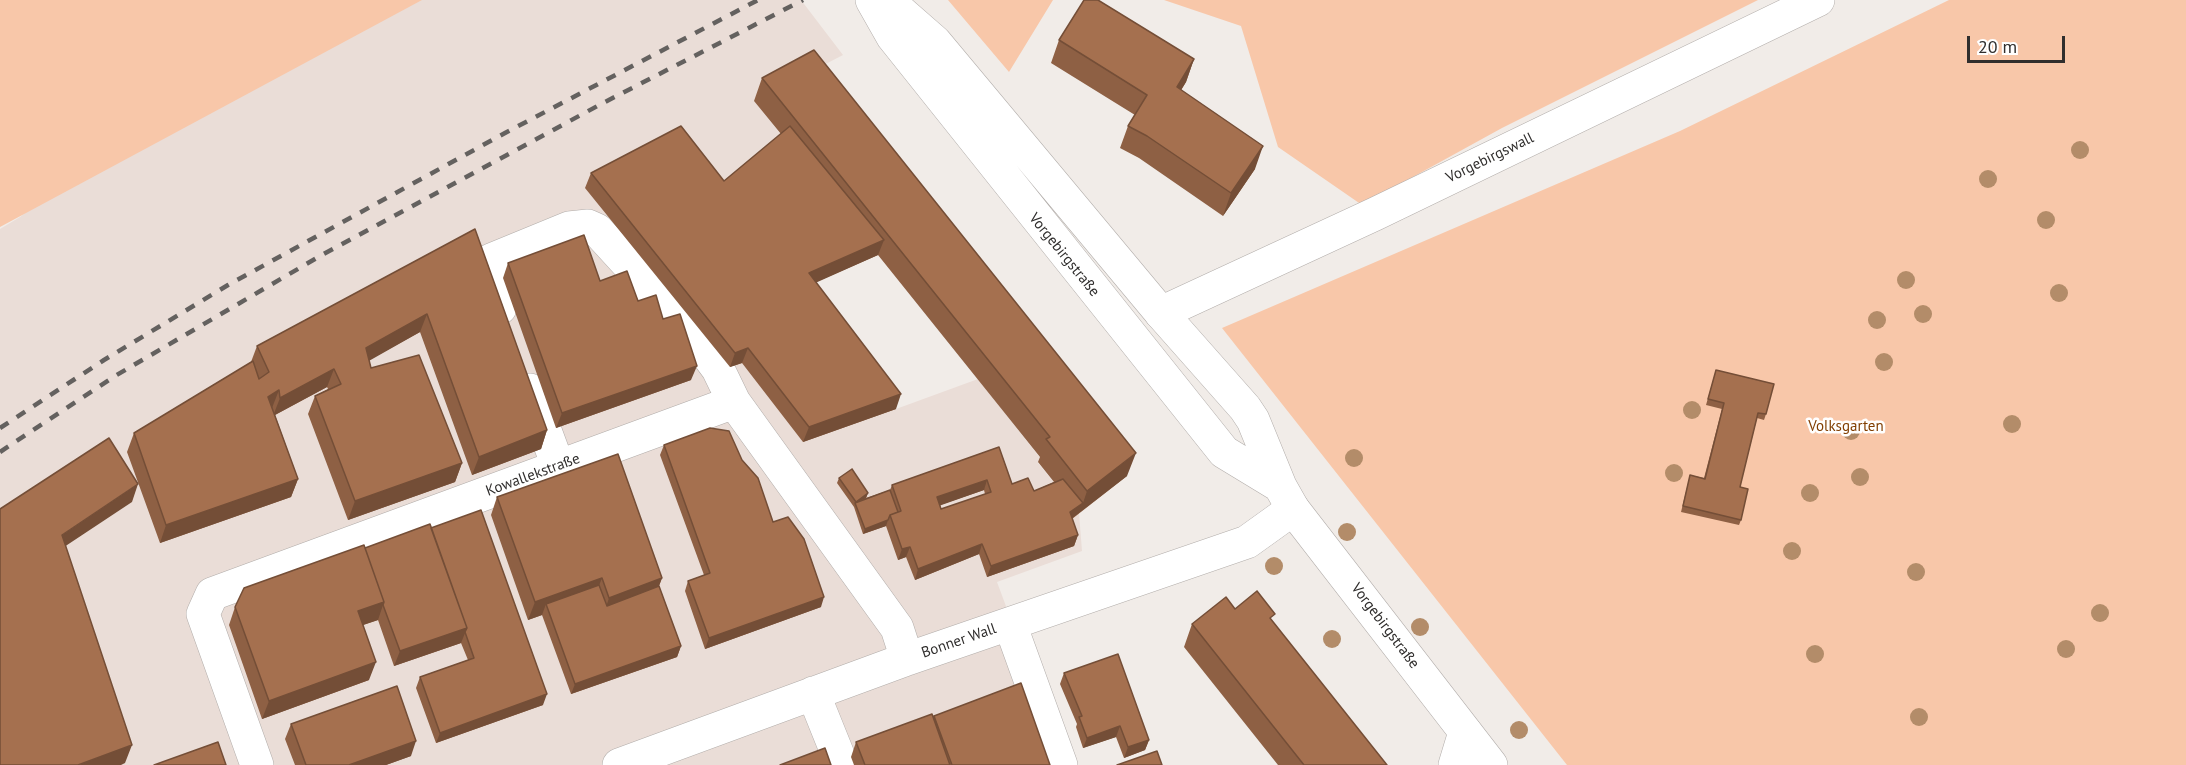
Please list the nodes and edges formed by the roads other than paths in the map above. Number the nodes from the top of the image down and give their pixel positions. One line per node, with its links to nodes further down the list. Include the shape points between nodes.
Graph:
1 (872, 0): 9 (street, Vorgebirgstraße, via 893,37 1224,452)
2 (887, 0): 4 (street, Vorgebirgstraße, via 935,42)
3 (1818, 0): 4 (street, Vorgebirgswall)
4 (1161, 313): 9 (street, Vorgebirgstraße, via 1245,408)
5 (510, 336): 7 (street, via 488,273 491,260 569,228 588,226 604,235 692,334 718,369)
6 (521, 366): 8 (street)
7 (734, 402): 8 (street, Kowallekstraße); 11 (street, via 897,628)
8 (558, 466): 14 (street, Kowallekstraße, via 212,594 203,614)
9 (1287, 498): 10 (street, Bonner Wall, via 1247,542); 13 (street, Vorgebirgstraße)
10 (1010, 624): 11 (street, Bonner Wall); 18 (street)
11 (907, 659): 12 (street, Bonner Wall)
12 (809, 695): 15 (street, Bonner Wall); 16 (street); 17 (street)
13 (1466, 732): 19 (street); 20 (street, Vorgebirgstraße)
14 (257, 765)
15 (619, 765)
16 (826, 765)
17 (842, 765)
18 (1061, 765)
19 (1455, 765)
20 (1491, 765)

